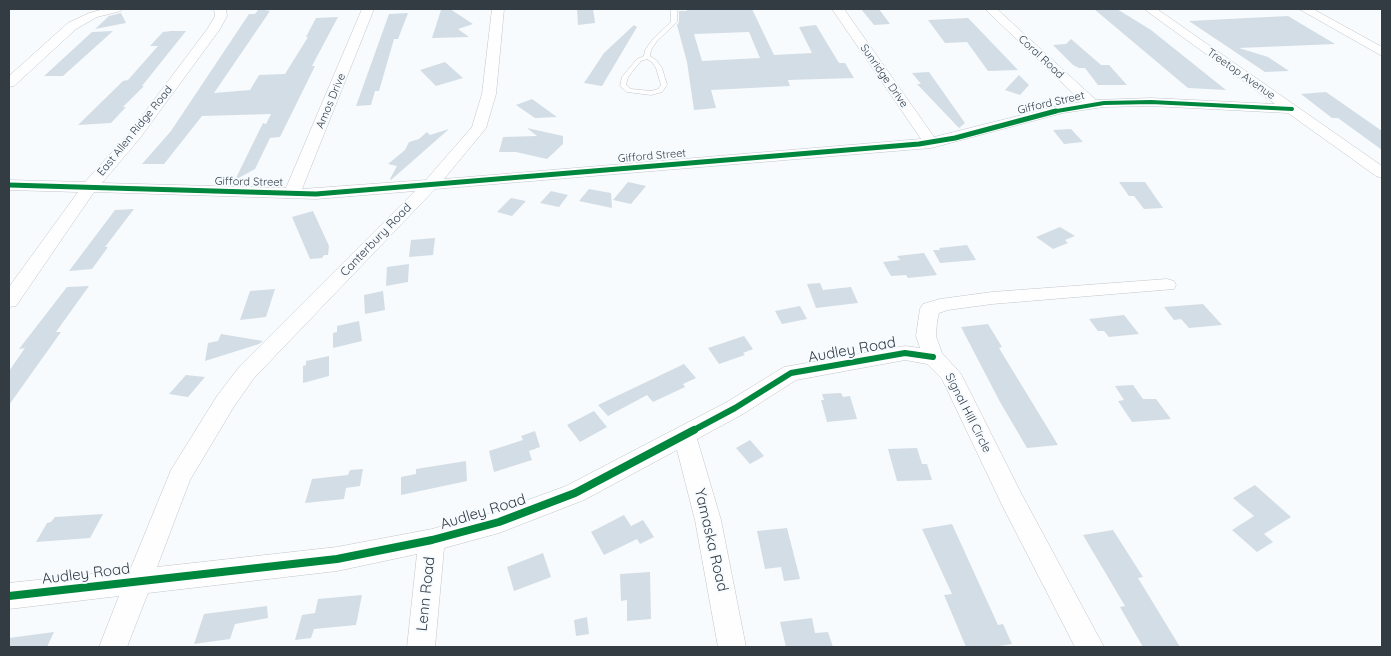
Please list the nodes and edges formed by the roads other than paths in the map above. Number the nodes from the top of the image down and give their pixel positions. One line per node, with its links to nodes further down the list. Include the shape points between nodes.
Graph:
1 (117, 9): 12 (street, via 88,17 72,26)
2 (220, 9): 19 (street, East Allen Ridge Road, via 221,16 214,29 135,135)
3 (368, 9): 20 (street, Amos Drive)
4 (498, 9): 18 (street, Canterbury Road, via 489,94 482,121 469,141)
5 (674, 9): 11 (lane, via 674,22 655,40)
6 (838, 9): 15 (street, Sunridge Drive)
7 (991, 9): 13 (street, Coral Road)
8 (1150, 9): 14 (street, Treetop Avenue)
9 (1305, 9): 10 (street)
10 (1382, 52)
11 (647, 57): 11 (lane, via 659,68 664,86 660,91 651,93 628,91 623,86 624,78 639,60)
12 (9, 83)
13 (1092, 104): 14 (street, Gifford Street, via 1151,102); 15 (street, Gifford Street)
14 (1292, 109): 16 (street, Treetop Avenue)
15 (931, 142): 18 (street, Gifford Street)
16 (1382, 173)
17 (9, 185): 19 (street, Gifford Street)
18 (430, 185): 20 (street, Gifford Street); 26 (street, Canterbury Road, via 247,372 225,402 179,477)
19 (89, 188): 20 (street, Gifford Street); 22 (street, East Allen Ridge Road)
20 (292, 193)
21 (1167, 285): 23 (street, Signal Hill Circle, via 948,304 930,310 926,336)
22 (9, 301)
23 (933, 357): 24 (street, Audley Road, via 905,354 791,373); 31 (street, Signal Hill Circle, via 950,374)
24 (684, 434): 25 (street, Audley Road, via 561,499 499,522); 30 (street, Yamaska Road, via 708,520)
25 (432, 540): 26 (street, Audley Road, via 337,558); 29 (street, Lenn Road)
26 (140, 581): 27 (street, Audley Road); 28 (street, Canterbury Road)
27 (9, 596)
28 (113, 647)
29 (421, 647)
30 (732, 647)
31 (1090, 647)

